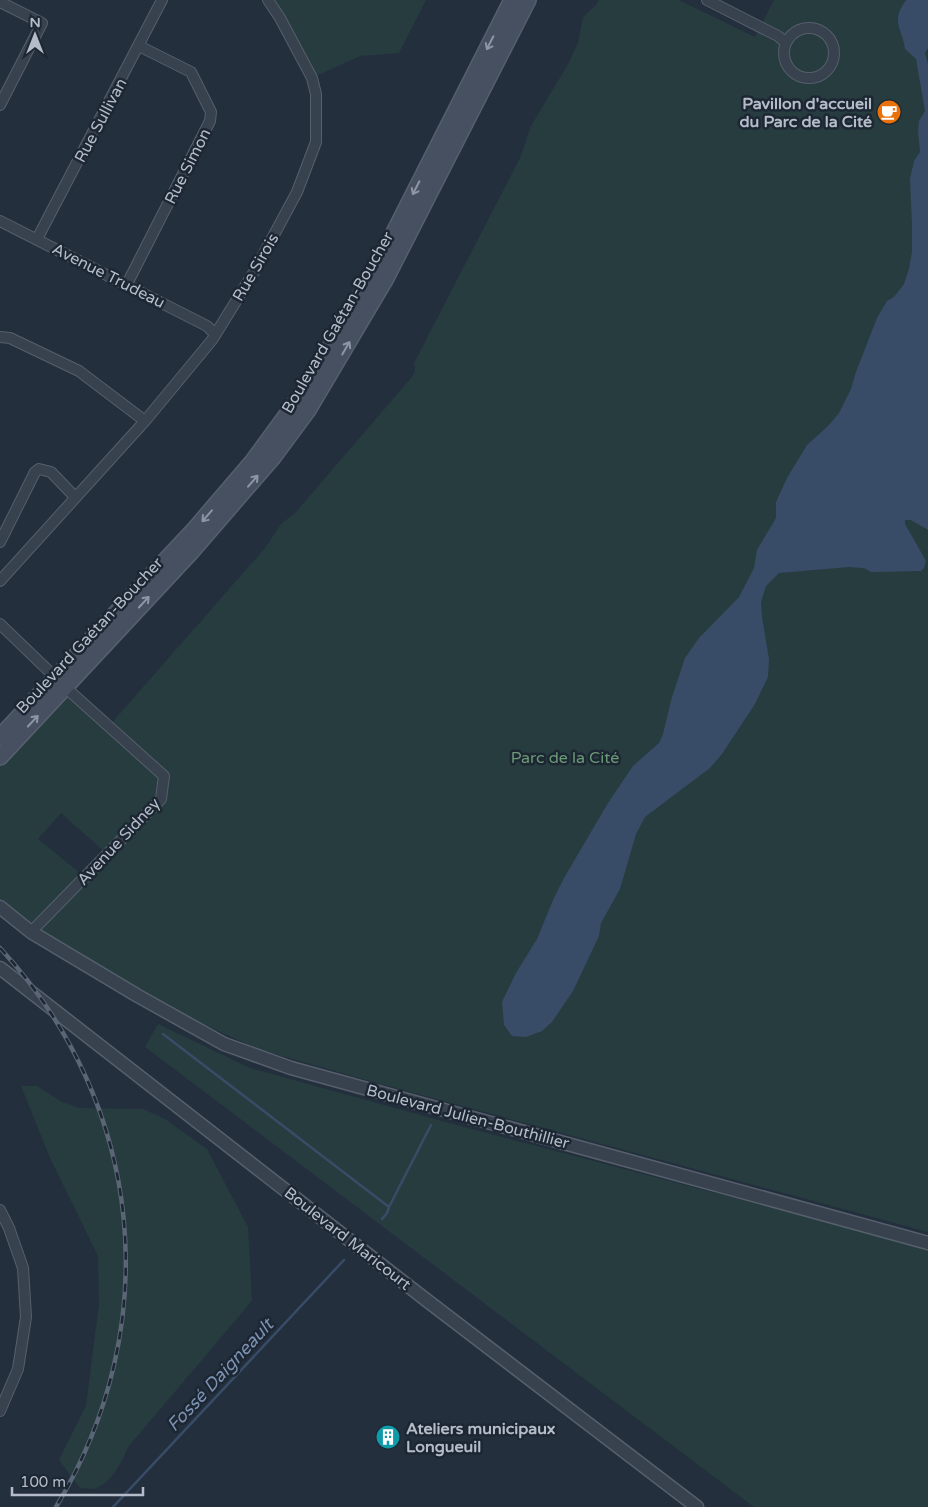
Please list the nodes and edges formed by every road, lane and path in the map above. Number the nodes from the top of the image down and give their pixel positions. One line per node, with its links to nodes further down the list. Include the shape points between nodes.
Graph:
1 (162, 0): 8 (street, Rue Sullivan)
2 (268, 0): 13 (street, Rue Sirois, via 312,78 316,94 316,142 297,192 254,272)
3 (512, 0): 20 (main road, Boulevard Gaétan-Boucher, one-way to 20, via 371,278 302,394 258,455)
4 (528, 0): 20 (main road, Boulevard Gaétan-Boucher, one-way to 4, via 191,552 274,456 314,402 389,272)
5 (707, 0): 7 (street)
6 (0, 2): 9 (street, via 42,23)
7 (786, 43): 7 (street, via 784,51 788,66 801,76 823,73 832,62 834,47 822,31 804,28)
8 (139, 46): 11 (street, Rue Sullivan); 12 (street, Rue Simon, via 191,72 211,112 210,120)
9 (0, 105)
10 (0, 221): 11 (street, Avenue Trudeau)
11 (37, 239): 12 (street, Avenue Trudeau)
12 (127, 284): 13 (street, Avenue Trudeau, via 208,326)
13 (215, 334): 15 (street, Rue Sirois)
14 (0, 337): 15 (street, via 10,338 79,371)
15 (145, 421): 16 (street, Rue Sirois)
16 (75, 498): 17 (street, via 51,472 35,472); 18 (street, Rue Sirois)
17 (0, 542)
18 (0, 581)
19 (0, 624): 20 (street, Avenue Sidney)
20 (60, 682): 21 (main road, Boulevard Gaétan-Boucher); 22 (main road, Boulevard Gaétan-Boucher, one-way to 20); 24 (street, Avenue Sidney, via 164,776 161,799)
21 (0, 736)
22 (0, 757)
23 (0, 908): 24 (street, Boulevard Julien-Bouthillier)
24 (31, 932): 27 (street, Boulevard Julien-Bouthillier, via 224,1044 291,1068)
25 (0, 968): 29 (street, Boulevard Maricourt)
26 (0, 1210): 28 (street, via 23,1268 26,1317 18,1369)
27 (928, 1243)
28 (0, 1411)
29 (697, 1507)

